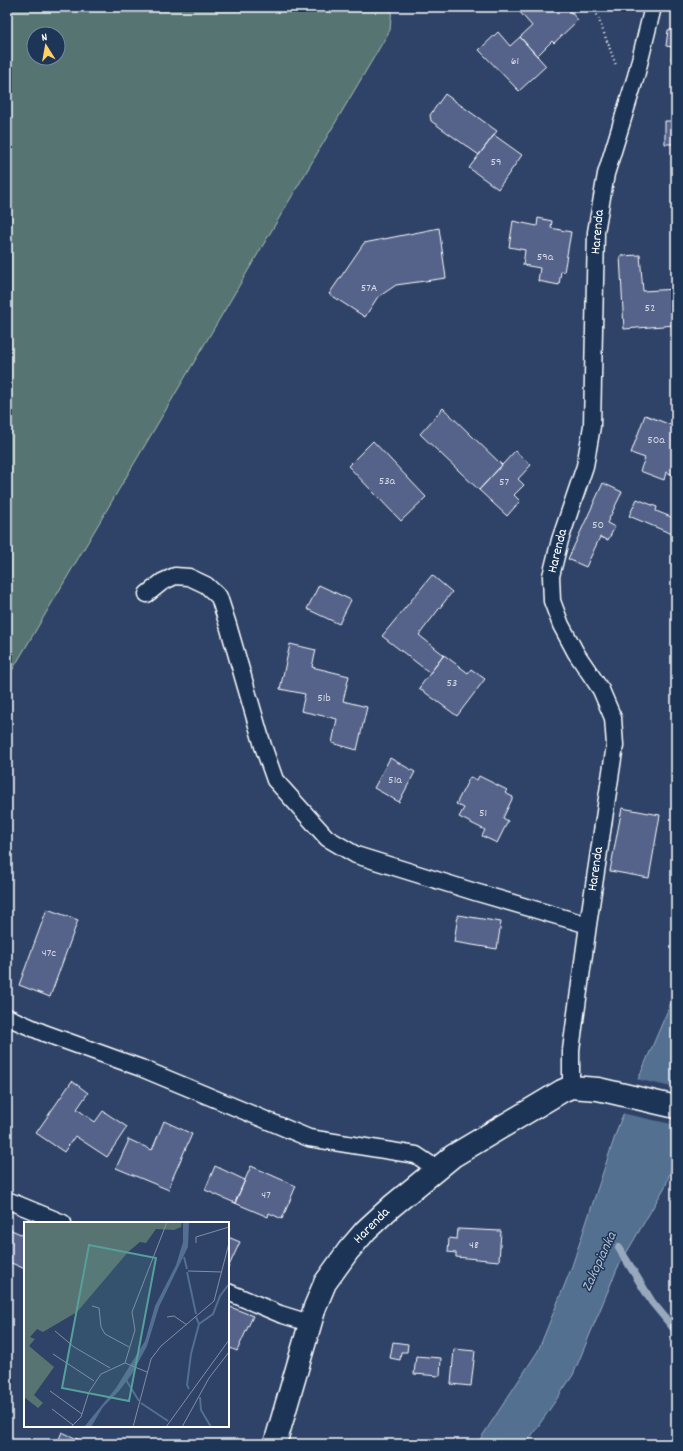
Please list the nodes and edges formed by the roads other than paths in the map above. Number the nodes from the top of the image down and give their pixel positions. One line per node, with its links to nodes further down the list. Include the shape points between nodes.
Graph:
1 (653, 7): 3 (lane, Harenda, via 606,174 596,232 592,426 585,466 560,540 551,576 552,602 561,625 601,690 613,718 615,745)
2 (147, 594): 3 (lane, via 175,576 189,577 206,585 219,597 275,780 327,838 356,855)
3 (588, 925): 5 (lane, Harenda, via 571,1050)
4 (7, 1017): 7 (lane, via 141,1068 309,1138 416,1155)
5 (571, 1087): 6 (street, via 598,1089); 7 (street, Harenda, via 453,1156)
6 (676, 1107)
7 (437, 1169): 11 (street, Harenda, via 387,1210 348,1250 325,1283)
8 (7, 1200): 9 (lane)
9 (61, 1222)
10 (229, 1292): 11 (lane)
11 (309, 1323): 12 (street, Harenda)
12 (275, 1444)

